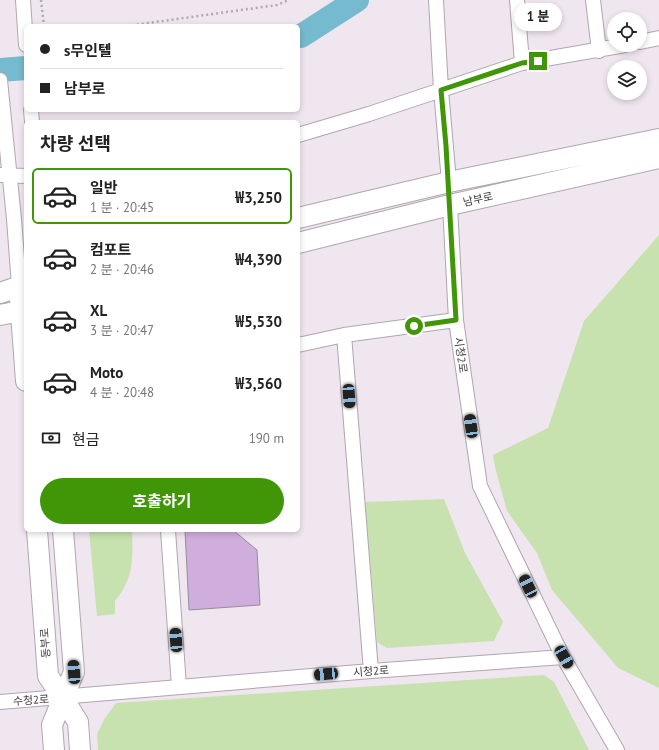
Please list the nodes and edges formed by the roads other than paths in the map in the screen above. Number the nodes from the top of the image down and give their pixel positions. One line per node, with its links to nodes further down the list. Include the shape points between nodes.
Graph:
1 (23, 0): 2 (street); 6 (street)
2 (27, 0)
3 (517, 0): 11 (street)
4 (594, 0): 10 (street)
5 (437, 6): 13 (street)
6 (25, 24)
7 (659, 38): 8 (street)
8 (647, 41)
9 (607, 49): 10 (street)
10 (599, 51): 11 (street)
11 (522, 63): 13 (street)
12 (0, 80): 17 (street, via 4,115)
13 (441, 90): 14 (street); 19 (street)
14 (300, 134)
15 (659, 139): 19 (main road, 남부로)
16 (659, 158): 20 (main road, 남부로)
17 (5, 175): 18 (street); 23 (street)
18 (24, 176)
19 (449, 182): 20 (main road); 21 (main road, 남부로)
20 (450, 205): 22 (main road, 남부로); 27 (street, 시청2로)
21 (300, 218)
22 (300, 242)
23 (22, 285): 24 (main road); 25 (main road)
24 (0, 293)
25 (23, 311): 26 (main road); 28 (main road)
26 (0, 315)
27 (456, 320): 29 (street); 34 (street, 시청2로, via 480,486)
28 (24, 334)
29 (344, 335): 30 (street); 35 (street)
30 (300, 345)
31 (37, 532): 37 (main road, 동부로, via 48,676)
32 (63, 532): 37 (main road, via 74,672)
33 (168, 532): 36 (street)
34 (564, 657): 35 (street, 시청2로); 41 (street, 시청2로)
35 (371, 671): 36 (street, 시청2로)
36 (179, 687): 37 (street, 시청2로)
37 (63, 698): 38 (street, 수청2로); 39 (main road, via 52,725); 40 (main road, 동부로, via 78,722)
38 (0, 702)
39 (54, 750)
40 (80, 750)
41 (617, 750)

